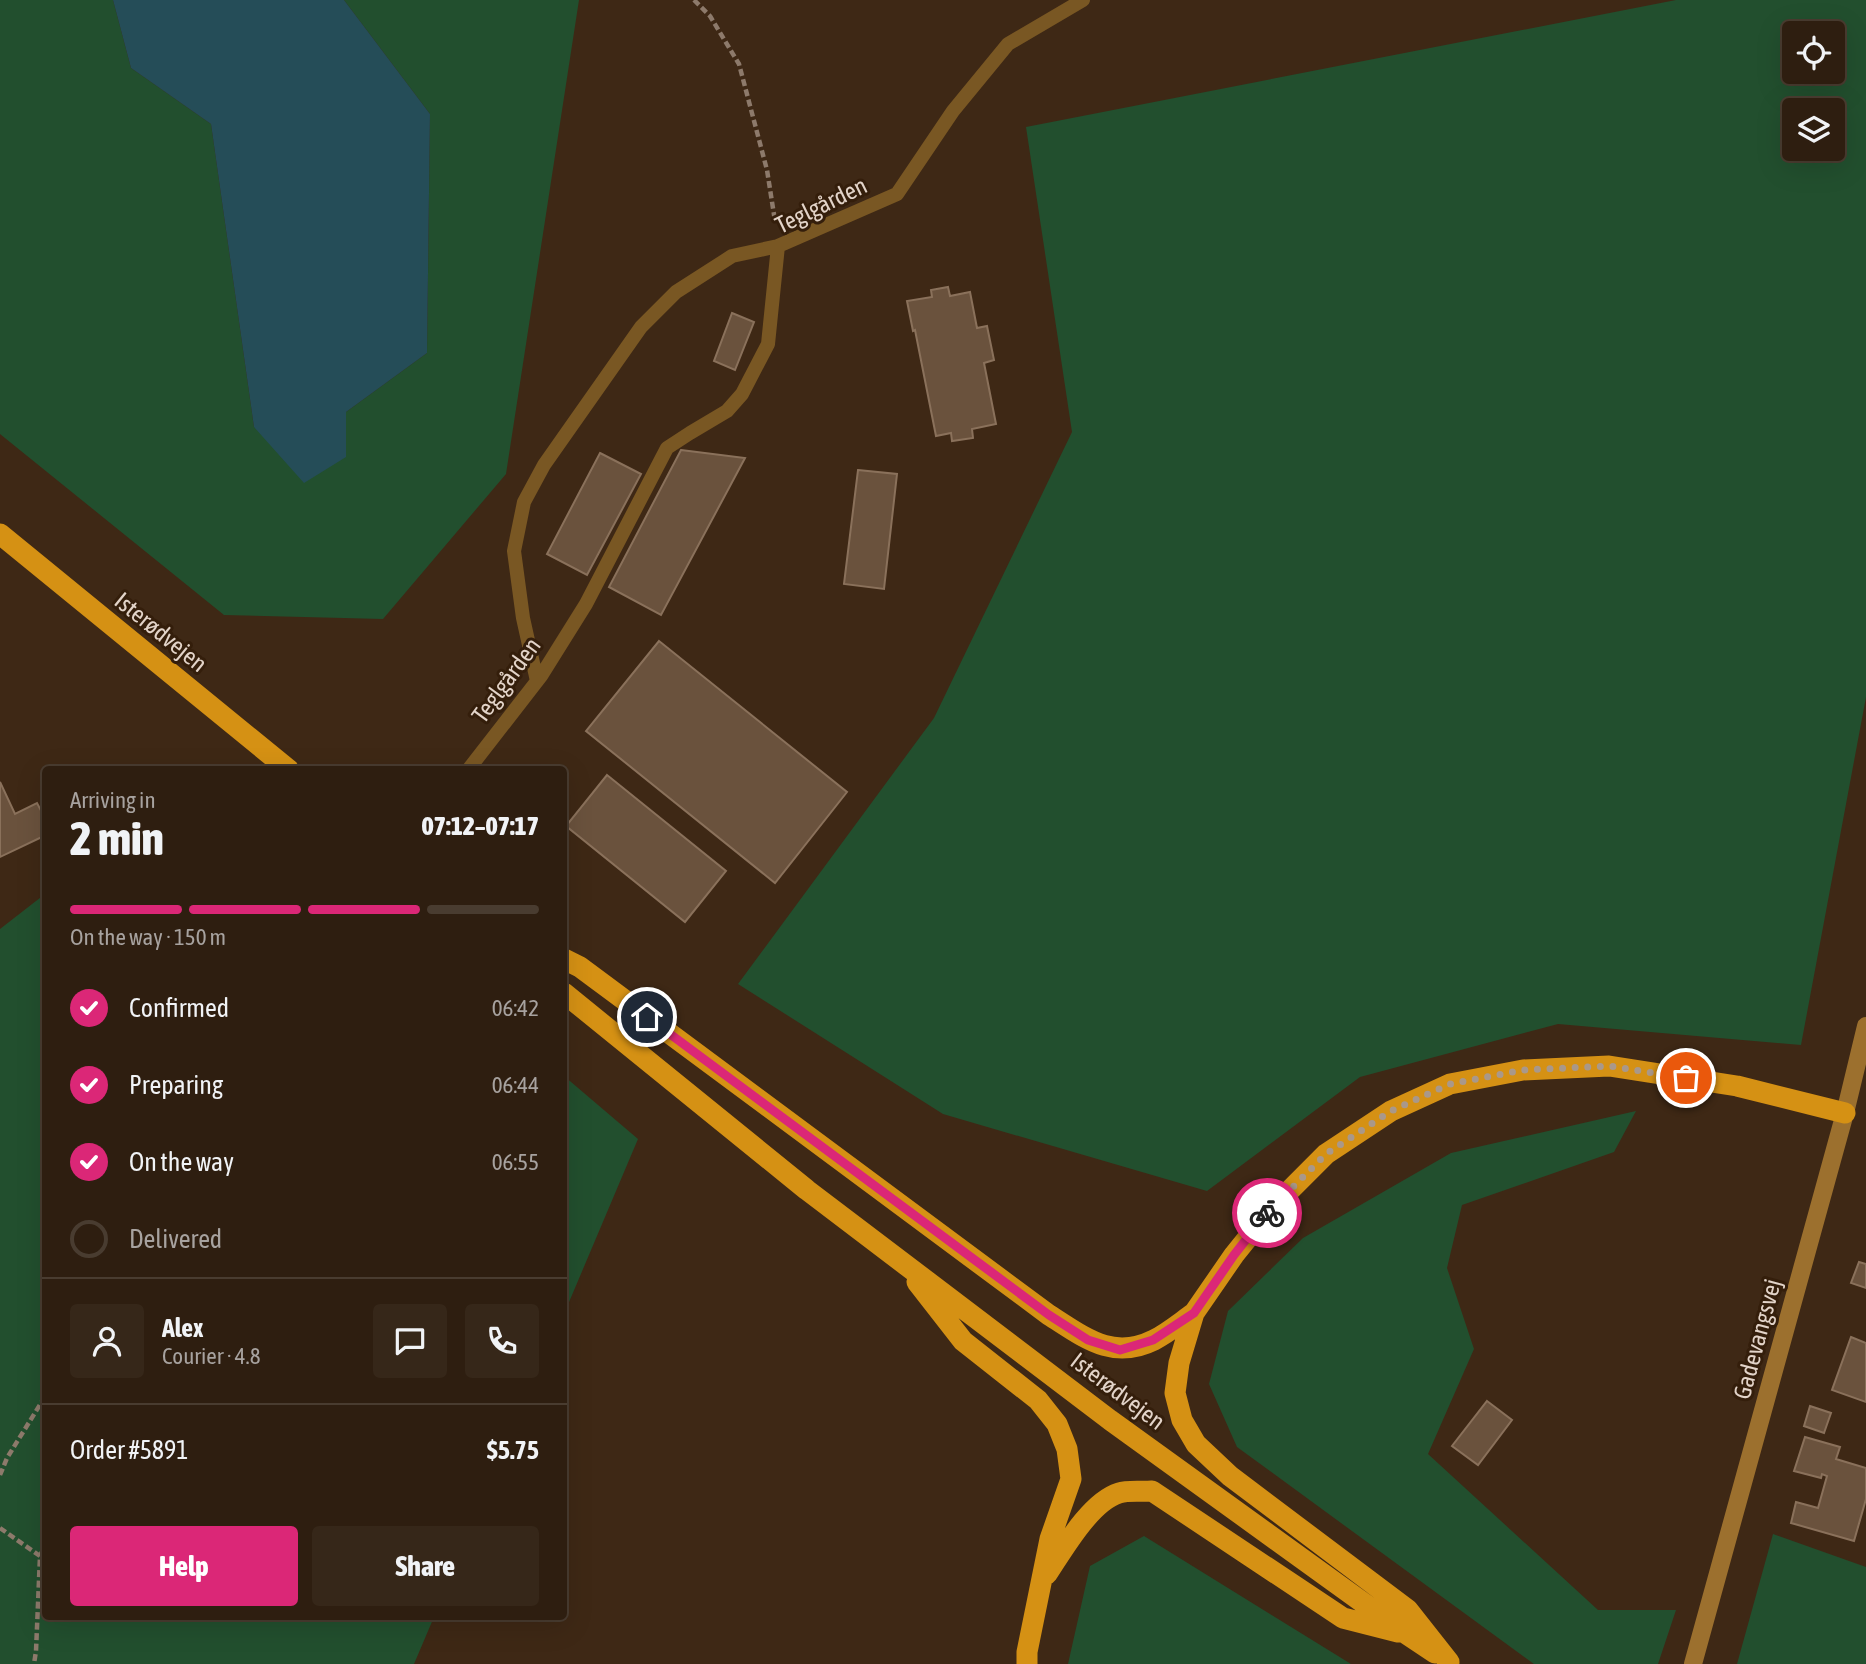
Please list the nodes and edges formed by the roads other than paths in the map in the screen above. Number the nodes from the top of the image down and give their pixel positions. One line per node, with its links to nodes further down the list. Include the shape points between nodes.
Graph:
1 (1083, 0): 2 (lane, Teglgården, via 1009,44 953,111 897,194)
2 (778, 246): 4 (lane, Teglgården, via 768,344 742,394 727,411 667,448 586,604); 4 (lane, via 732,256 676,292 641,327 537,477 524,502 514,551)
3 (0, 534): 5 (highway, Isterødvejen)
4 (537, 681): 6 (lane, Teglgården)
5 (284, 766)
6 (471, 766)
7 (567, 960): 12 (highway, via 1088,1340 1120,1350 1153,1340)
8 (567, 995): 11 (highway, Isterødvejen)
9 (1866, 1026): 10 (street, Gadevangsvej)
10 (1845, 1113): 12 (highway, via 1737,1086 1609,1066 1523,1070 1450,1084 1391,1111 1326,1154 1271,1209); 17 (street, Gadevangsvej)
11 (898, 1258): 13 (highway, via 963,1341 1038,1400 1057,1424 1067,1449 1071,1479 1050,1539); 14 (highway, Isterødvejen, via 1110,1420)
12 (1194, 1313): 15 (highway, via 1175,1393 1182,1420 1196,1444 1230,1476 1408,1610)
13 (1042, 1582): 14 (highway, via 1098,1504 1119,1493 1152,1491 1343,1618); 16 (highway)
14 (1405, 1633): 15 (highway, Isterødvejen)
15 (1450, 1663)
16 (1027, 1664)
17 (1693, 1664)

